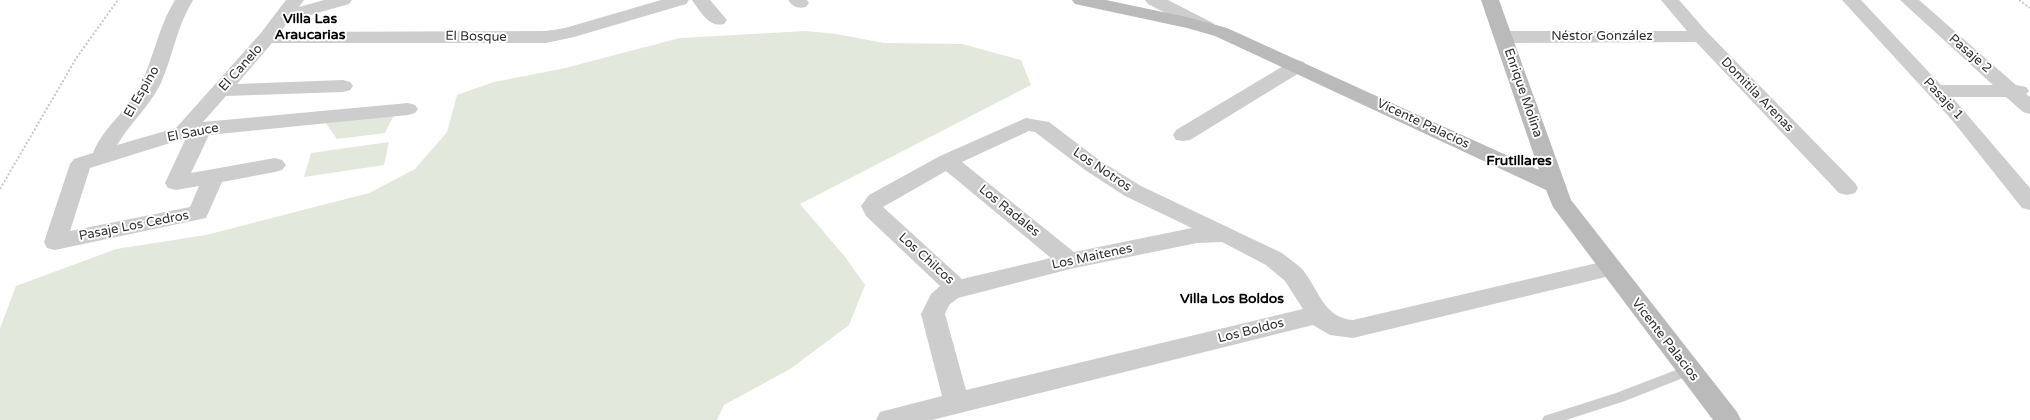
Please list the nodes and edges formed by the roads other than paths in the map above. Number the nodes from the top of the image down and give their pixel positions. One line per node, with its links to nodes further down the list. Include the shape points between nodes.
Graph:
1 (184, 0): 27 (street, El Espino, via 169,27 152,80 107,145)
2 (295, 0): 12 (street, El Canelo)
3 (343, 0): 12 (street)
4 (680, 0): 17 (street, El Bosque, via 546,37)
5 (701, 0): 13 (street)
6 (1081, 0): 14 (main road, Vicente Palacios)
7 (1154, 0): 14 (street)
8 (1490, 0): 16 (main road, Enrique Molina)
9 (1670, 0): 15 (street, Domitila Arenas)
10 (1851, 0): 21 (street, Pasaje 1)
11 (1909, 0): 22 (street, Pasaje 2)
12 (283, 16): 17 (street, El Canelo)
13 (718, 20)
14 (1206, 27): 18 (main road, Vicente Palacios)
15 (1700, 36): 16 (street, Néstor González); 32 (street, Domitila Arenas)
16 (1504, 37): 31 (main road, Enrique Molina)
17 (267, 38): 20 (street, El Canelo)
18 (1297, 66): 26 (street); 31 (main road, Vicente Palacios)
19 (343, 86): 20 (street)
20 (221, 90): 25 (street, El Canelo)
21 (1936, 91): 22 (street); 33 (street, Pasaje 1)
22 (2021, 91): 23 (street, Pasaje 2)
23 (2030, 108)
24 (408, 109): 25 (street, El Sauce)
25 (192, 130): 27 (street, El Sauce); 30 (street, El Canelo, via 176,183)
26 (1183, 135)
27 (102, 158): 36 (street, El Sauce, via 80,164)
28 (948, 161): 34 (street, Los Notros, via 877,200); 35 (street, Los Notros, via 1021,125 1037,125 1133,191); 37 (street, Los Radales)
29 (275, 165): 30 (street)
30 (214, 176): 36 (street, Pasaje Los Cedros, via 198,213)
31 (1555, 186): 38 (main road, Vicente Palacios, via 1561,202)
32 (1847, 188)
33 (2030, 203)
34 (872, 206): 39 (street, Los Chilcos, via 874,211)
35 (1228, 236): 37 (street, Los Maitenes, via 1197,235); 40 (street, Los Notros, via 1263,253 1284,267 1300,284)
36 (54, 242)
37 (1070, 261): 39 (street, Los Maitenes)
38 (1610, 268): 40 (street, via 1353,329 1332,326); 41 (main road, Vicente Palacios)
39 (957, 288): 42 (street, Los Chilcos, via 939,300 933,314)
40 (1319, 314): 42 (street, Los Boldos)
41 (1689, 370): 44 (lane, via 1620,397); 45 (main road, Vicente Palacios)
42 (957, 403): 43 (street, Los Boldos)
43 (889, 420)
44 (1549, 420)
45 (1728, 420)

